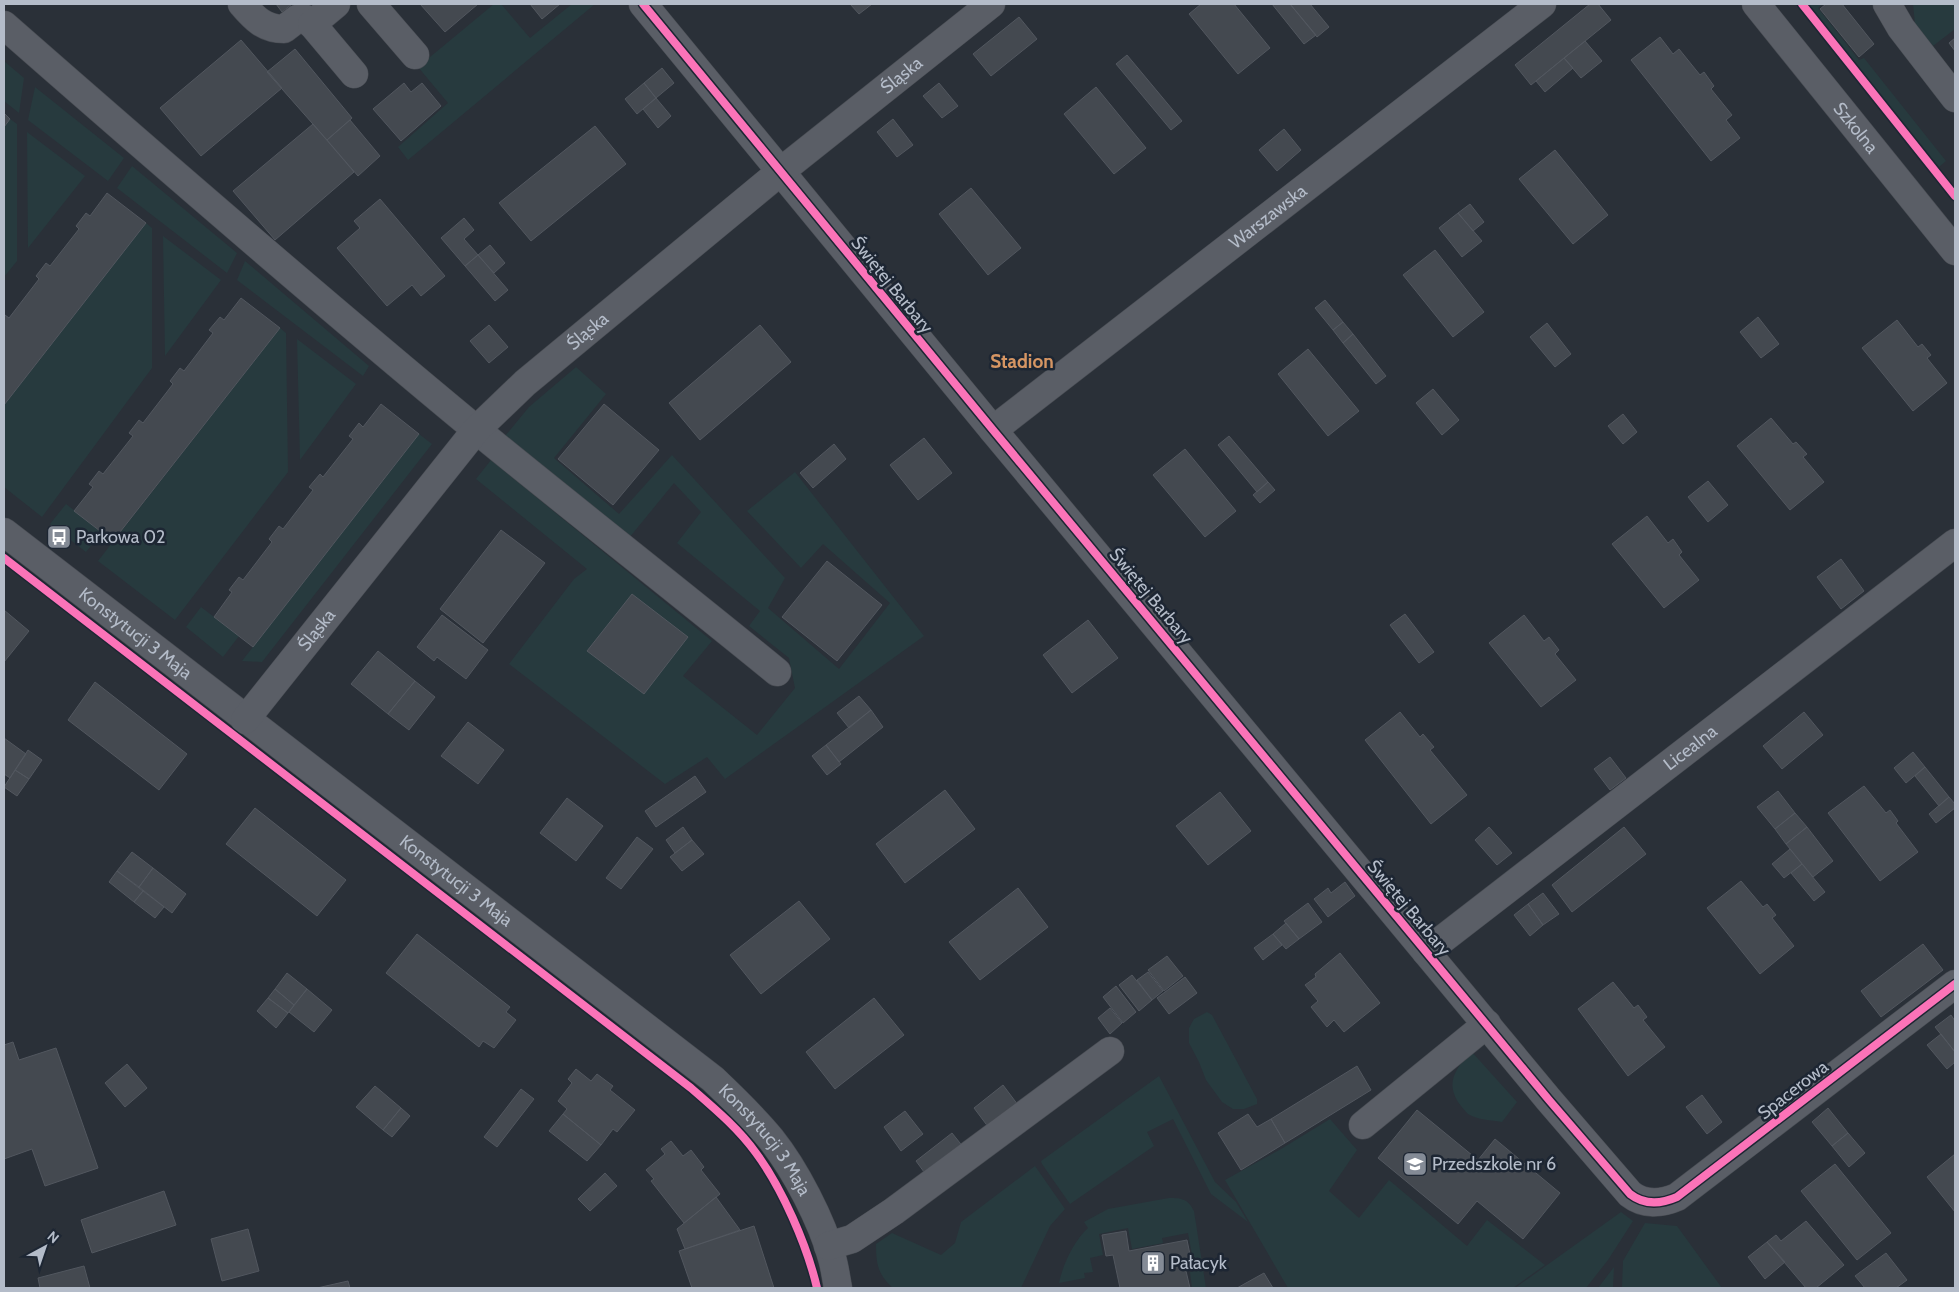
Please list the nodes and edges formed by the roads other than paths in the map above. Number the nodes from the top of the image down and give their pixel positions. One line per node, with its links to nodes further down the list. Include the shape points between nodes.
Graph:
1 (242, 4): 9 (street, via 266,26 284,29 302,17)
2 (336, 4): 9 (street)
3 (371, 4): 11 (street)
4 (643, 4): 14 (street, Świętej Barbary)
5 (991, 4): 14 (street, Śląska)
6 (1542, 4): 17 (street, Warszawska)
7 (1756, 4): 15 (street, Szkolna)
8 (1887, 4): 13 (street, via 1901,28)
9 (312, 24): 12 (street)
10 (4, 25): 16 (street, via 250,240)
11 (415, 55)
12 (354, 74)
13 (1955, 98)
14 (780, 172): 16 (street, Śląska, via 560,353); 17 (street, Świętej Barbary)
15 (1955, 251)
16 (476, 430): 20 (street); 21 (street, Śląska)
17 (993, 430): 22 (street, Świętej Barbary)
18 (4, 532): 21 (street, Konstytucji 3 Maja)
19 (1955, 543): 22 (street, Licealna)
20 (777, 672)
21 (245, 720): 28 (street, Konstytucji 3 Maja, via 712,1079 750,1115 789,1164)
22 (1426, 952): 24 (street, Świętej Barbary)
23 (1955, 984): 27 (street, Spacerowa, via 1677,1197 1660,1202)
24 (1487, 1024): 26 (street); 27 (street, Świętej Barbary, via 1630,1194)
25 (1110, 1051): 28 (street, via 894,1211 852,1239)
26 (1364, 1125)
27 (1642, 1202)
28 (828, 1246): 29 (street, Konstytucji 3 Maja)
29 (838, 1288)

